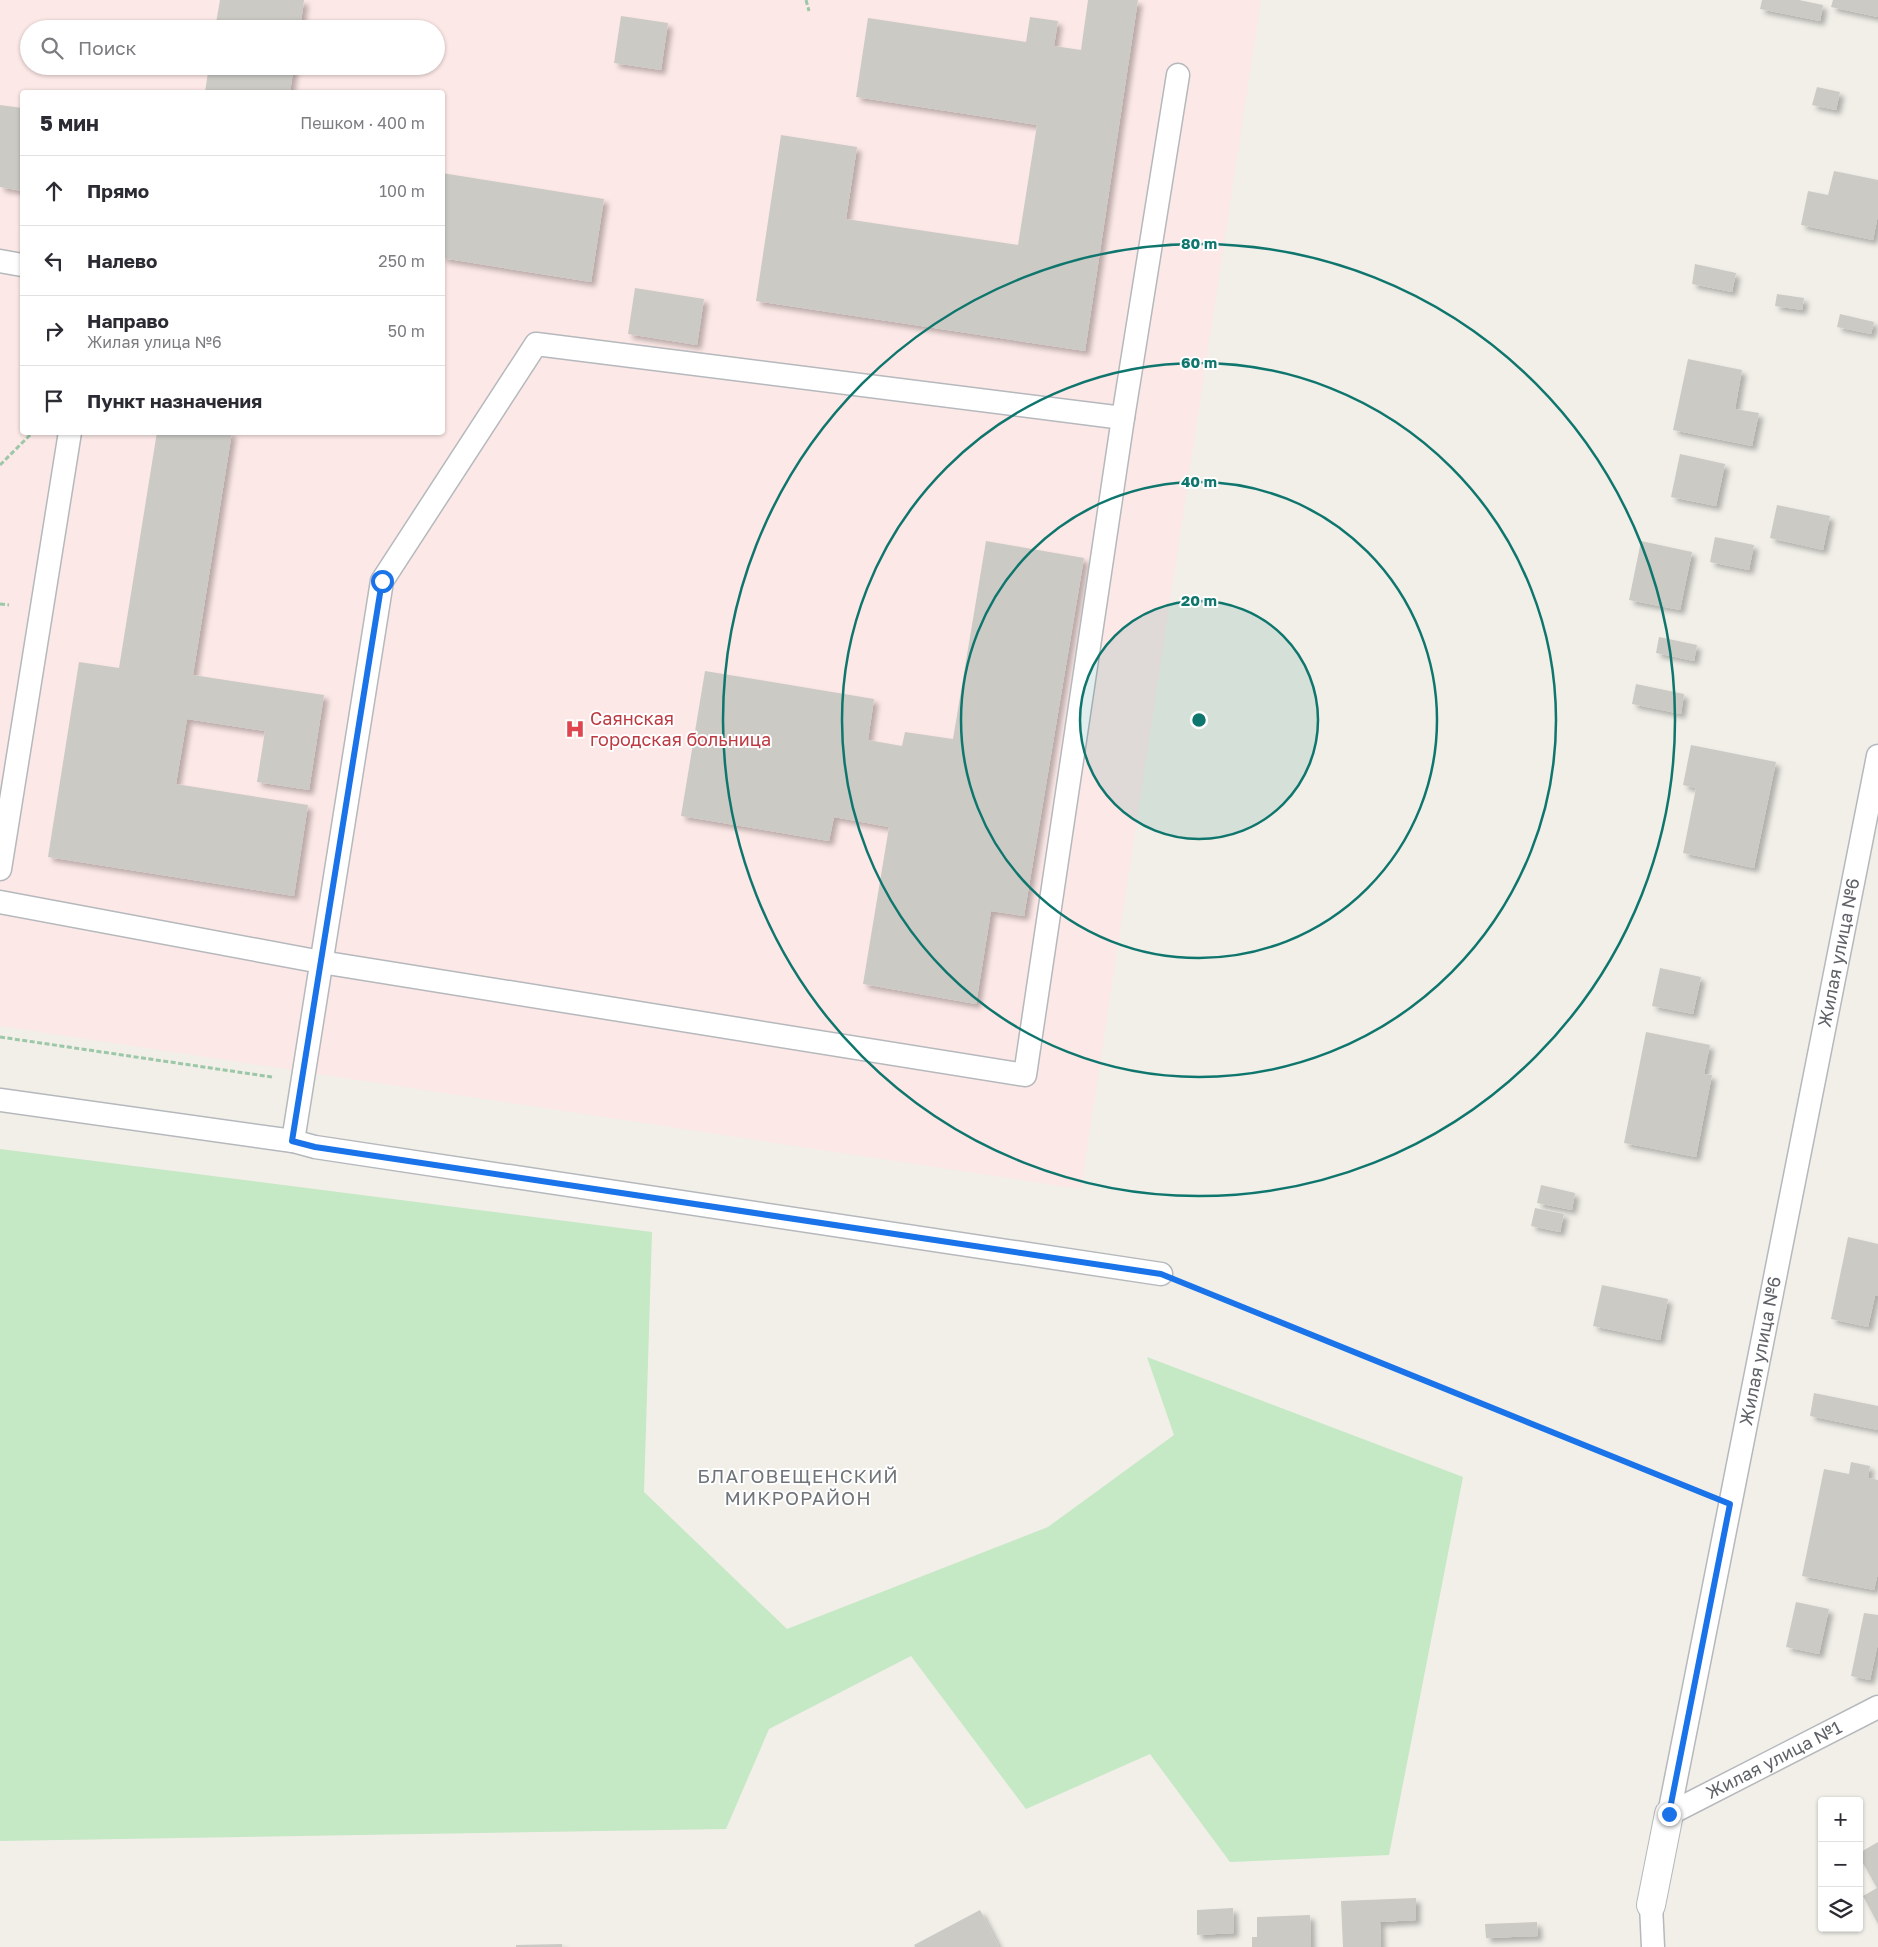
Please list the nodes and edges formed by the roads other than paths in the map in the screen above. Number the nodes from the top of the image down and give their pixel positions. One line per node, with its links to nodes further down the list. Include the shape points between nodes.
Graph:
1 (1178, 75): 4 (lane)
2 (0, 261): 3 (lane)
3 (20, 265)
4 (1123, 418): 9 (lane, via 536,344 382,581); 9 (lane, via 1026,1075)
5 (70, 435): 7 (lane)
6 (1878, 756): 14 (lane, Жилая улица №6)
7 (0, 869)
8 (0, 902): 9 (lane)
9 (321, 962): 11 (lane)
10 (0, 1100): 11 (lane)
11 (292, 1141): 12 (lane)
12 (1161, 1274)
13 (1878, 1707): 14 (lane, Жилая улица №1)
14 (1669, 1814): 15 (street, Жилая улица №6)
15 (1651, 1905): 16 (lane, Жилая улица №6)
16 (1653, 1947)

